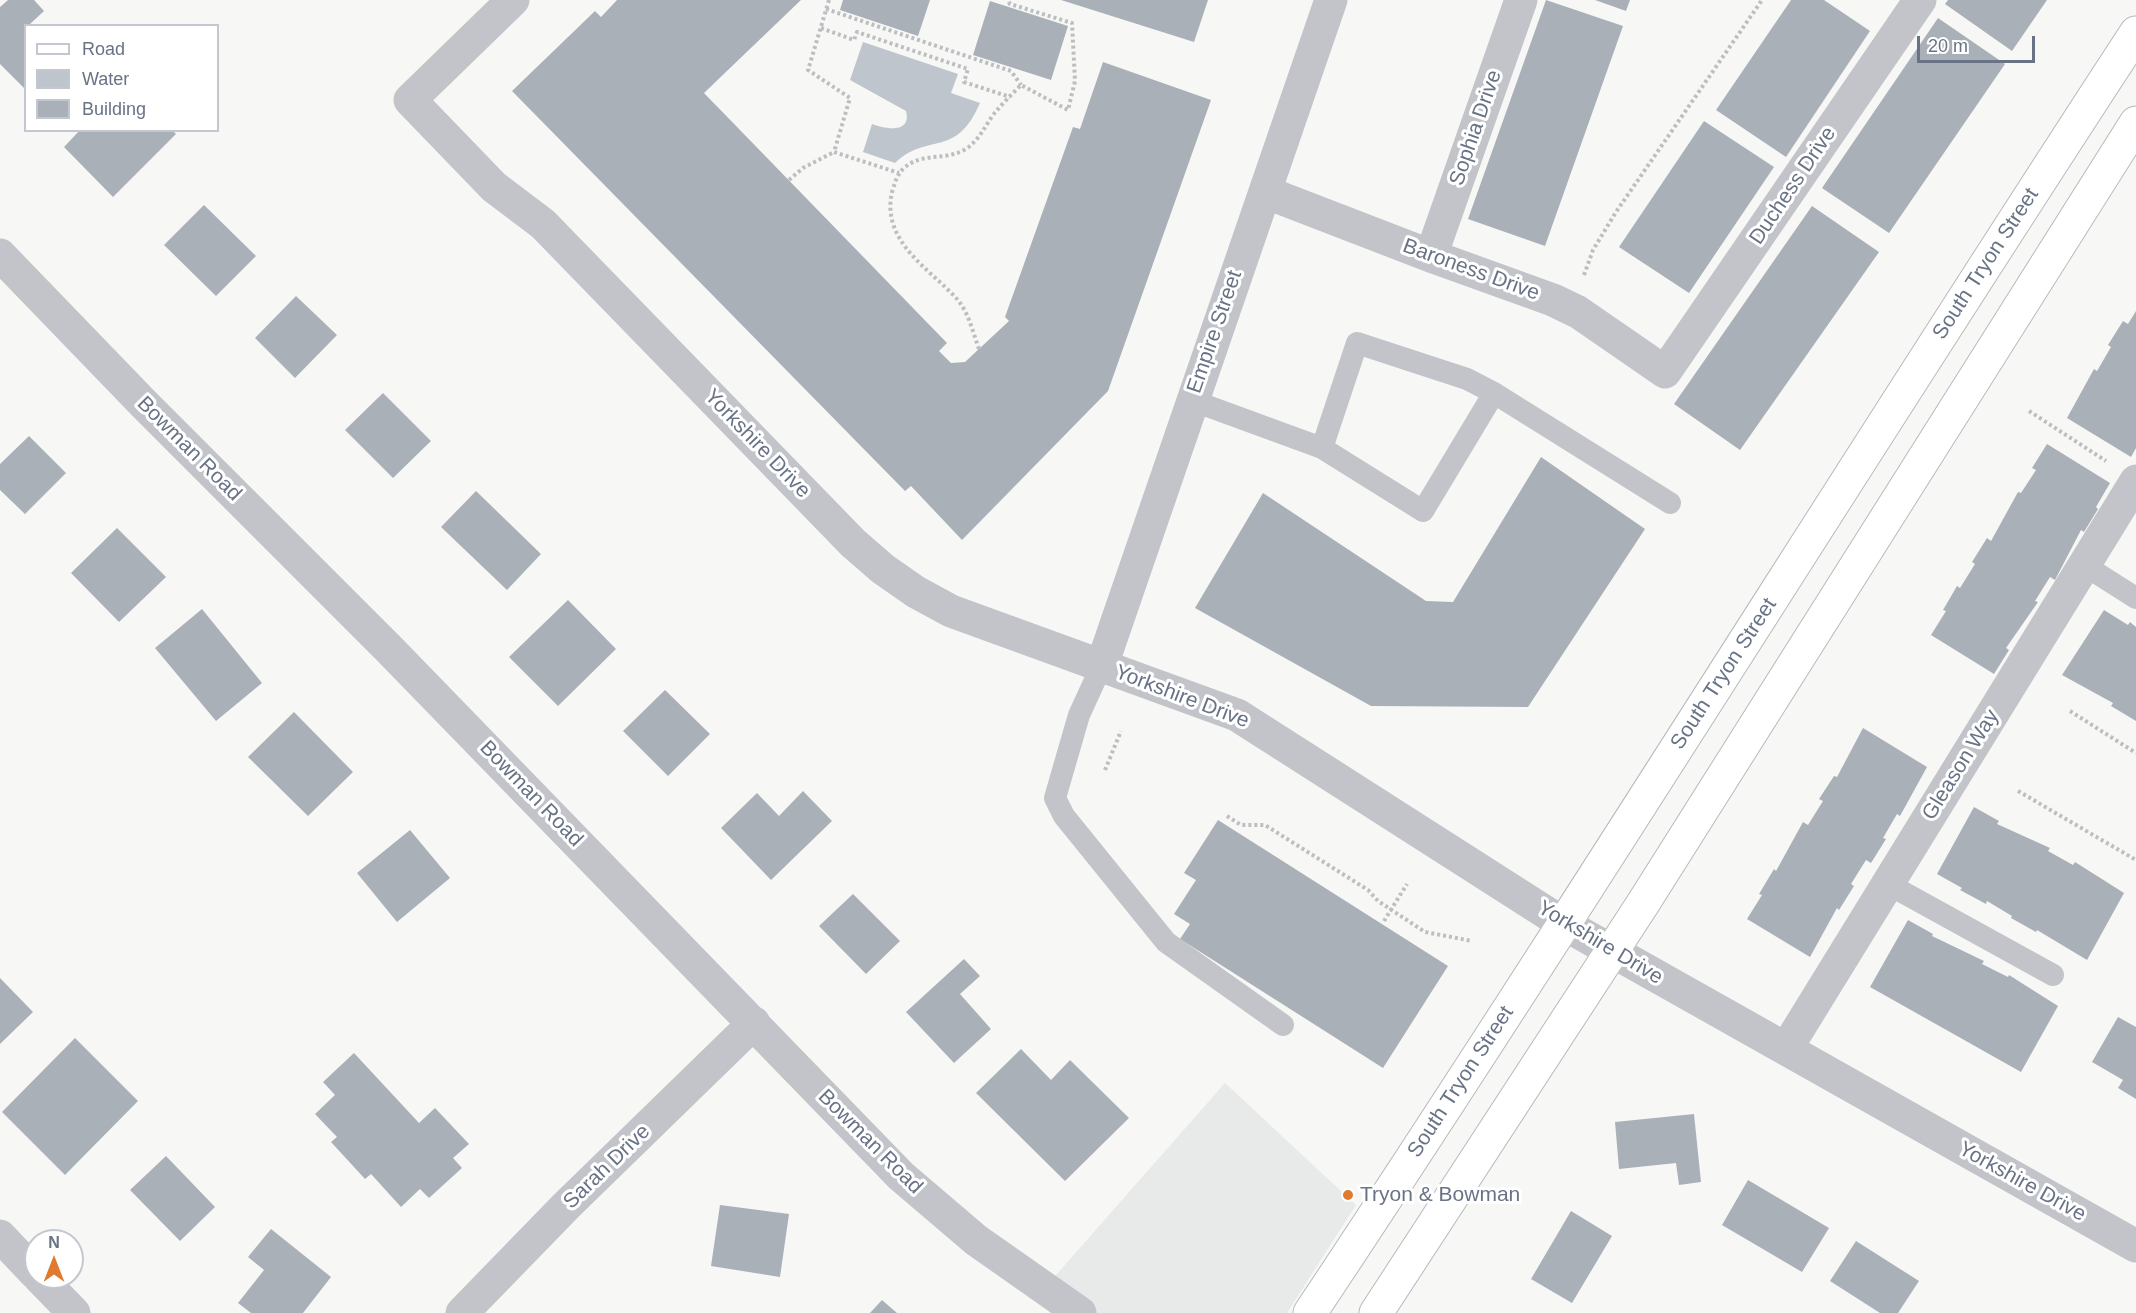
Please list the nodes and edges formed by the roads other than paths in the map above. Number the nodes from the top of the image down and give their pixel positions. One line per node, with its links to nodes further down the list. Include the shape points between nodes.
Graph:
1 (513, 0): 18 (street, Yorkshire Drive, via 410,100 494,187 543,224 853,543 883,569 951,611)
2 (1331, 0): 7 (street, Empire Street)
3 (1521, 0): 9 (street, Sophia Drive)
4 (1920, 0): 10 (street, Duchess Drive)
5 (2136, 33): 20 (main road, South Tryon Street)
6 (2136, 123): 21 (main road)
7 (1265, 192): 9 (street, Baroness Drive); 12 (street, Empire Street)
8 (0, 255): 23 (street, Bowman Road)
9 (1431, 256): 10 (street, Baroness Drive, via 1578,312)
10 (1665, 372)
11 (1494, 393): 13 (lane, via 1357,343); 13 (lane, via 1423,511); 15 (lane)
12 (1191, 400): 13 (lane); 18 (street, Empire Street)
13 (1322, 448)
14 (2126, 474): 16 (street, Gleason Way)
15 (1671, 503)
16 (2084, 565): 17 (lane); 19 (street, Gleason Way)
17 (2136, 598)
18 (1102, 665): 20 (street, Yorkshire Drive, via 1237,715 1265,730); 24 (lane, via 1079,715 1055,798 1064,816 1166,942)
19 (1888, 884): 22 (lane); 25 (street, Gleason Way)
20 (1563, 924): 21 (street, Yorkshire Drive); 33 (main road, South Tryon Street)
21 (1612, 952): 25 (street, Yorkshire Drive); 34 (main road)
22 (2053, 975)
23 (754, 1023): 31 (street, Sarah Drive); 32 (street, Bowman Road, via 901,1176 938,1209)
24 (1283, 1025)
25 (1786, 1050): 27 (street, Yorkshire Drive)
26 (0, 1236): 28 (street)
27 (2136, 1246)
28 (24, 1261)
29 (51, 1289): 30 (street)
30 (74, 1313)
31 (462, 1313)
32 (1080, 1313)
33 (1310, 1313)
34 (1376, 1313)

